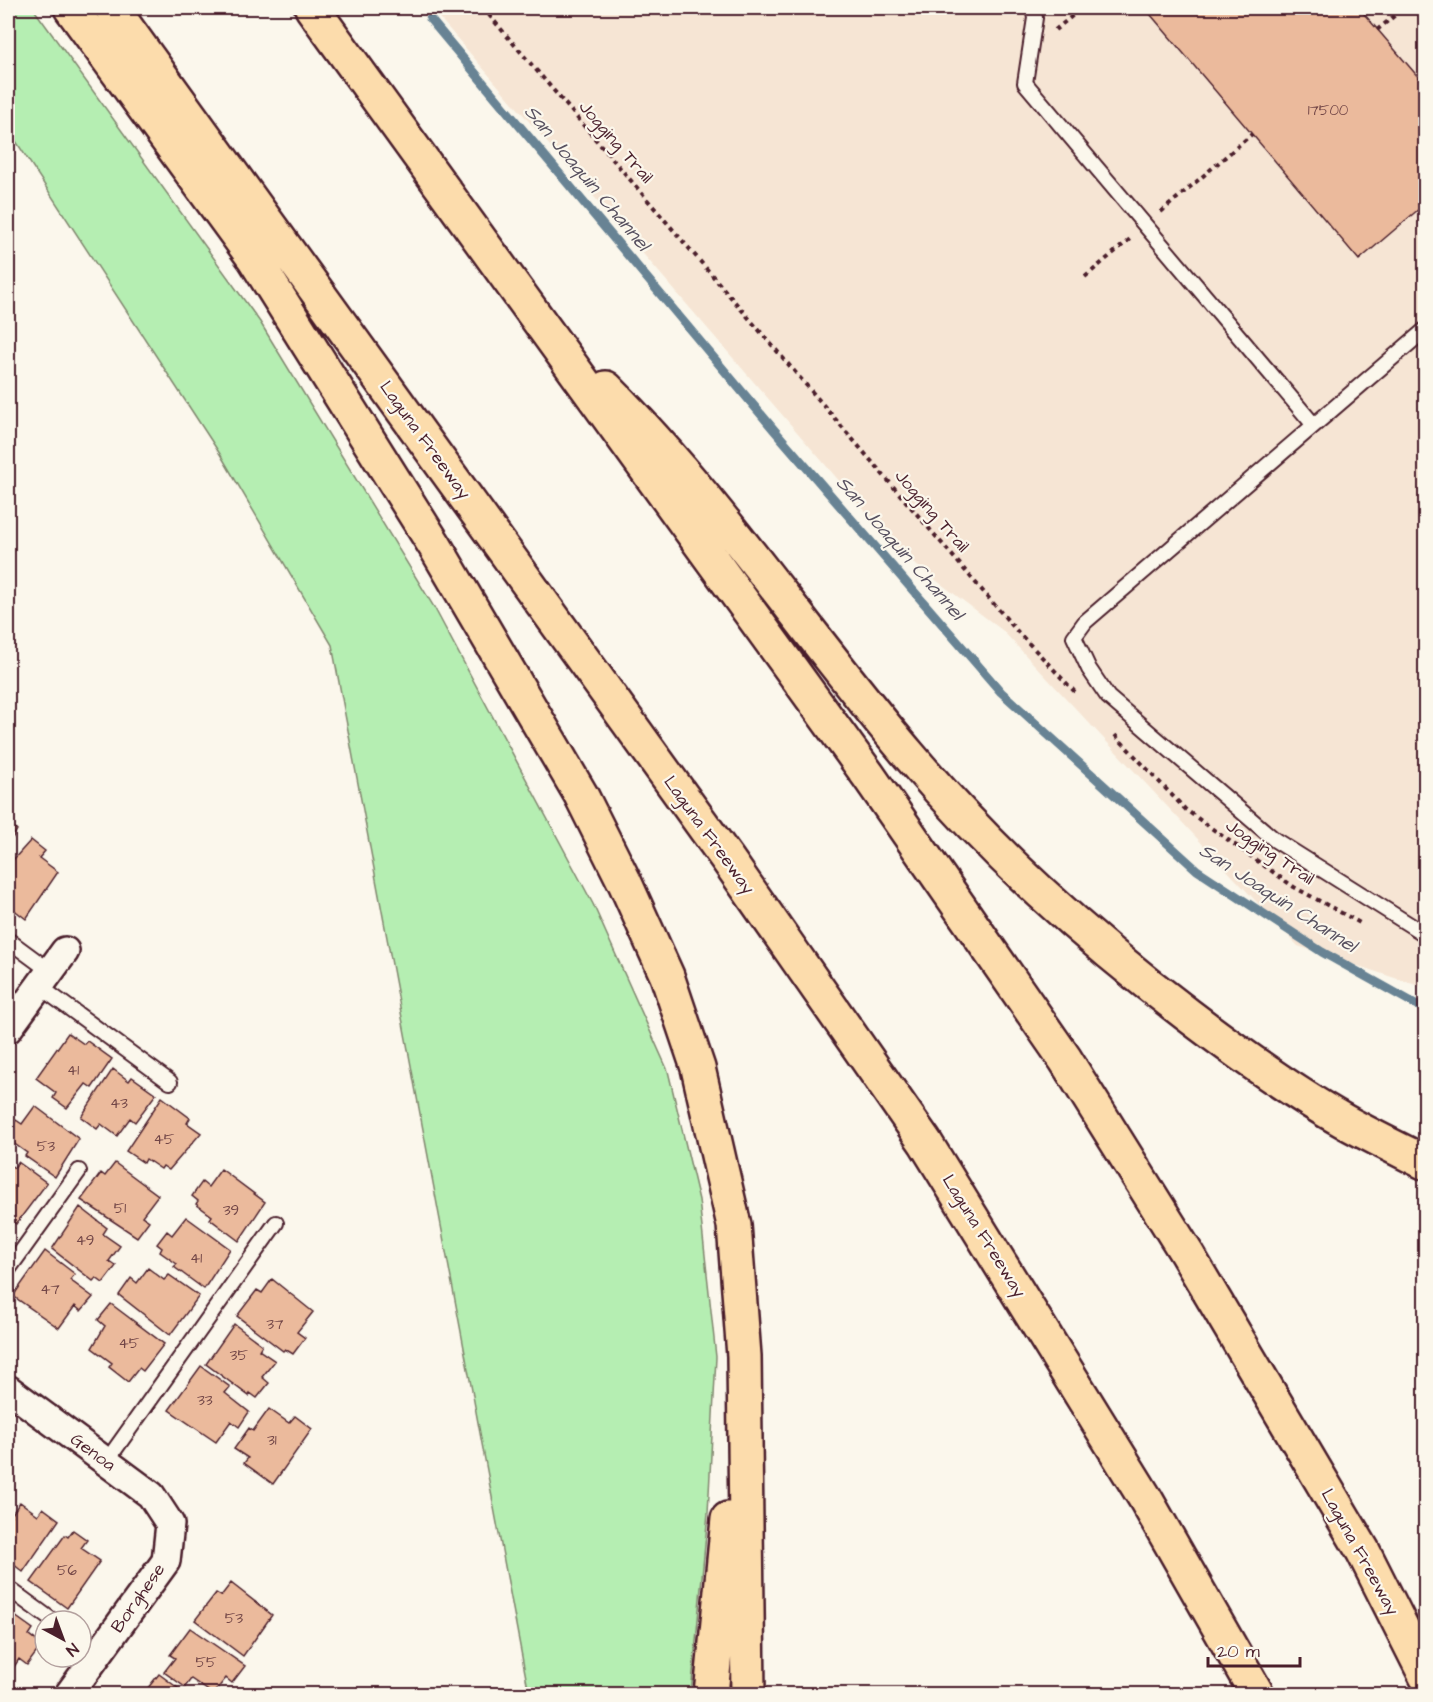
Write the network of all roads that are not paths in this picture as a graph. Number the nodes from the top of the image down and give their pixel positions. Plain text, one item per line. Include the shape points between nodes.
1 (71, 8) edge
2 (112, 8) edge
3 (312, 8) edge
4 (1032, 8) edge
5 (533, 314) junction
6 (1425, 328) edge
7 (1313, 424) junction
8 (1425, 935) edge
9 (8, 940) edge
10 (52, 969) junction
11 (8, 1029) edge
12 (170, 1082) dead end
13 (1425, 1163) edge
14 (78, 1172) dead end
15 (276, 1223) dead end
16 (8, 1270) edge
17 (744, 1356) junction
18 (8, 1389) edge
19 (106, 1462) junction
20 (170, 1524) joint
21 (8, 1588) edge
22 (37, 1609) edge
23 (93, 1645) edge
24 (81, 1669) edge
25 (1425, 1676) edge
26 (69, 1695) edge
27 (711, 1695) edge
28 (748, 1695) edge
29 (1257, 1695) edge

1 - 17 highway via 254,258 527,700 625,883 668,976 718,1145 734,1225
2 - 29 highway, Laguna Freeway via 728,860 925,1142 1145,1498
3 - 5 highway, Laguna Freeway
4 - 7 lane via 1035,18 1025,83
5 - 13 highway via 657,439 955,808 1067,919 1138,978 1270,1075 1342,1120
5 - 25 highway, Laguna Freeway via 868,775 1065,1059 1187,1254 1363,1551
6 - 7 lane
7 - 8 lane via 1085,622 1074,637 1108,697 1275,840
9 - 10 lane
10 - 11 street
10 - 12 lane
14 - 16 lane
15 - 19 lane
17 - 27 highway
17 - 28 highway
18 - 19 street, Genoa
19 - 20 street, Genoa via 151,1495
20 - 23 street, Borghese via 166,1561
21 - 22 lane
24 - 26 street, Borghese

